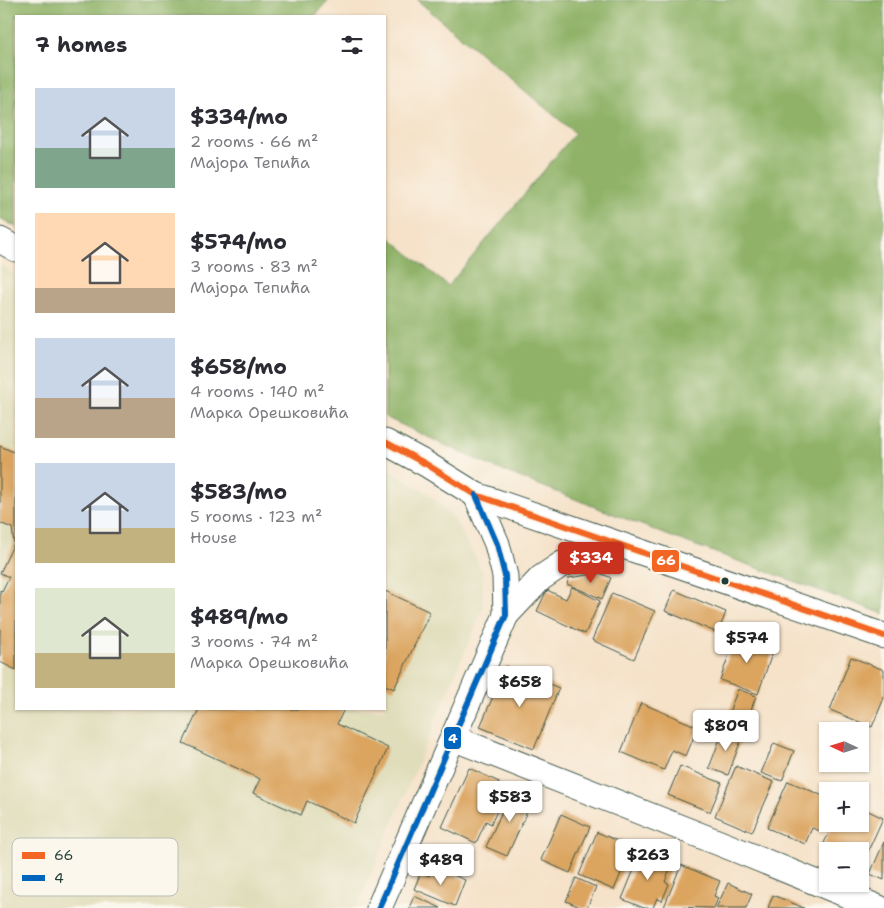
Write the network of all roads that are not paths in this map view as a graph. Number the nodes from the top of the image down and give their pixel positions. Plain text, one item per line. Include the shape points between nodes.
1 (0, 240) edge
2 (15, 248) edge
3 (386, 443) edge
4 (476, 495) junction
5 (620, 546) junction
6 (506, 615) junction
7 (884, 636) edge
8 (453, 738) junction
9 (379, 908) edge
10 (879, 908) edge

1 - 2 street
3 - 4 street
4 - 5 street
4 - 6 street via 497,544 505,576
5 - 6 street via 562,564 541,578
5 - 7 street
6 - 8 street
8 - 9 street
8 - 10 street

